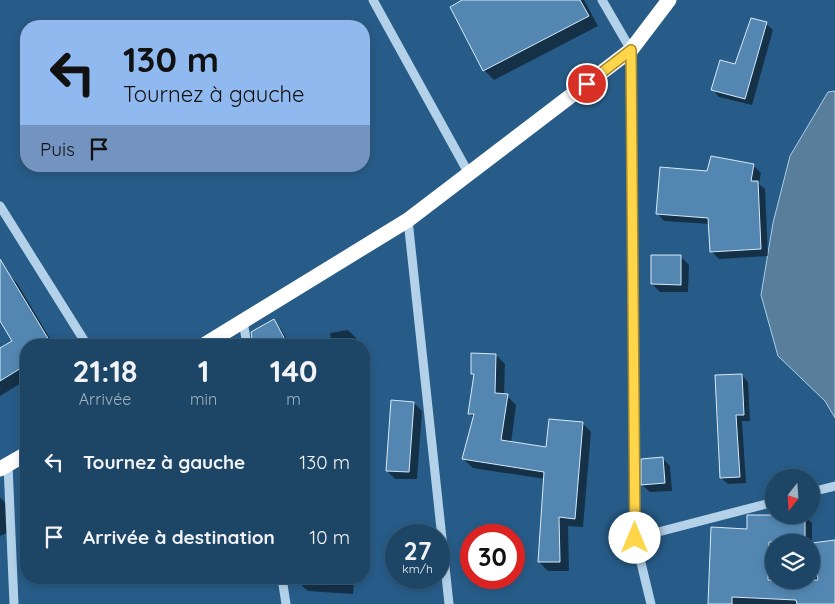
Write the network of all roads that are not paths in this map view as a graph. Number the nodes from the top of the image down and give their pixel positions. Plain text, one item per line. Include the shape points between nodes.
1 (373, 0) edge
2 (602, 0) edge
3 (669, 0) edge
4 (631, 50) junction
5 (469, 174) junction
6 (0, 206) edge
7 (408, 220) junction
8 (243, 321) junction
9 (83, 339) edge
10 (214, 339) edge
11 (246, 339) edge
12 (20, 458) edge
13 (4, 467) edge
14 (835, 486) edge
15 (820, 490) edge
16 (765, 504) edge
17 (635, 538) junction
18 (283, 584) edge
19 (14, 604) edge
20 (286, 604) edge
21 (449, 604) edge
22 (651, 604) edge

1 - 5 street
2 - 4 street
3 - 4 highway
4 - 5 highway
4 - 17 street
5 - 7 highway
6 - 9 street
7 - 8 highway
7 - 21 street
8 - 10 highway
8 - 11 street
12 - 13 highway
13 - 19 street
14 - 15 street
16 - 17 street
17 - 22 street
18 - 20 street

